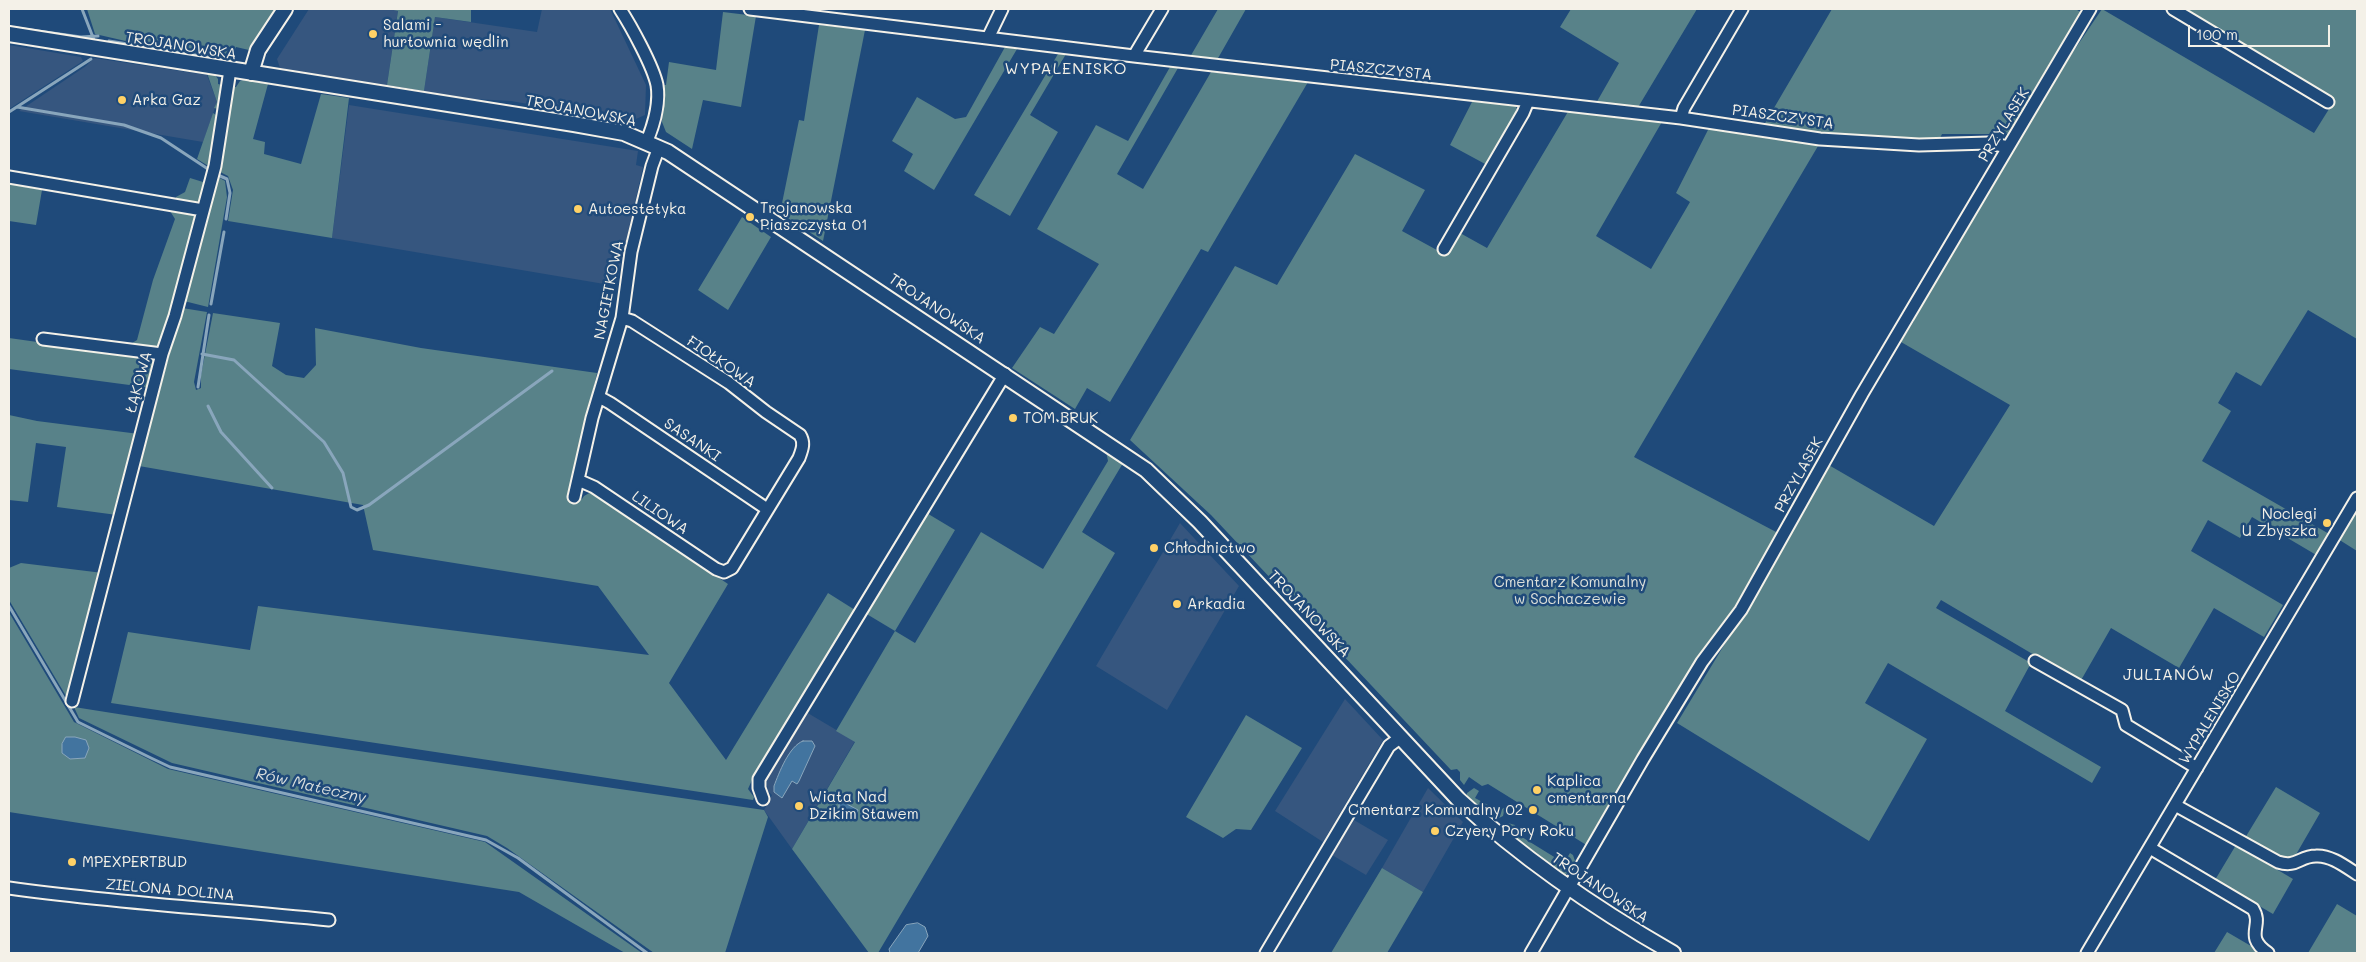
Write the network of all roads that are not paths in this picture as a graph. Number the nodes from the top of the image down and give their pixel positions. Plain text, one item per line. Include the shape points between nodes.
1 (285, 9) edge
2 (750, 9) edge
3 (1002, 9) edge
4 (1162, 9) edge
5 (1742, 9) edge
6 (2090, 9) edge
7 (2173, 9) edge
8 (622, 10) edge
9 (798, 12) edge
10 (9, 34) edge
11 (988, 38) junction
12 (1134, 56) junction
13 (230, 70) junction
14 (251, 73) junction
15 (1528, 102) junction
16 (2328, 102) dead end
17 (1680, 118) junction
18 (653, 144) junction
19 (2008, 147) junction
20 (9, 177) edge
21 (203, 210) junction
22 (1444, 248) dead end
23 (622, 318) junction
24 (43, 339) dead end
25 (162, 354) junction
26 (1004, 374) junction
27 (599, 398) junction
28 (578, 480) junction
29 (574, 497) dead end
30 (2357, 498) edge
31 (768, 509) junction
32 (2035, 661) dead end
33 (72, 701) dead end
34 (1401, 737) junction
35 (2197, 768) junction
36 (763, 799) dead end
37 (2175, 805) junction
38 (2150, 848) junction
39 (2357, 874) edge
40 (9, 888) edge
41 (1569, 888) junction
42 (329, 920) dead end
43 (1266, 953) edge
44 (1532, 953) edge
45 (1673, 953) edge
46 (2087, 953) edge
47 (2268, 953) edge

1 - 14 street via 258,50
2 - 9 street, PIASZCZYSTA
3 - 11 street
4 - 12 street
5 - 17 street
6 - 19 street, PRZYLASEK
7 - 16 street
8 - 18 street via 657,86
9 - 11 street, PIASZCZYSTA
10 - 13 street, TROJANOWSKA
11 - 12 street, PIASZCZYSTA
12 - 15 street, PIASZCZYSTA
13 - 14 street, TROJANOWSKA
13 - 21 street, ŁĄKOWA via 215,166
14 - 18 street, TROJANOWSKA via 574,124 624,134
15 - 17 street, PIASZCZYSTA
15 - 22 street
17 - 19 street, PIASZCZYSTA via 1820,138 1919,145 1989,143
18 - 23 street, NAGIETKOWA via 652,166 631,252
18 - 26 street, TROJANOWSKA
19 - 41 street, PRZYLASEK via 1862,394 1741,610 1702,662 1642,759
20 - 21 street
21 - 25 street, ŁĄKOWA
23 - 27 street, NAGIETKOWA
23 - 31 street, FIOŁKOWA via 729,383 800,435 803,440 799,458
24 - 25 street
25 - 33 street, ŁĄKOWA
26 - 34 street, TROJANOWSKA via 1120,451 1174,495
26 - 36 street via 759,779
27 - 28 street, NAGIETKOWA
27 - 31 street, SASANKI
28 - 29 street, NAGIETKOWA
28 - 31 street, LILIOWA via 594,487 724,572 732,568
30 - 35 street, WYPALENISKO
32 - 35 street via 2122,710 2126,725
34 - 41 street, TROJANOWSKA via 1458,799 1496,834
34 - 43 street via 1389,746
35 - 37 street, WYPALENISKO
37 - 38 street, WYPALENISKO
37 - 39 street via 2278,862 2295,864 2317,855 2334,860
38 - 46 street, WYPALENISKO
38 - 47 street via 2253,909 2256,914 2256,940
40 - 42 street, ZIELONA DOLINA
41 - 44 street, PRZYLASEK
41 - 45 street, TROJANOWSKA

